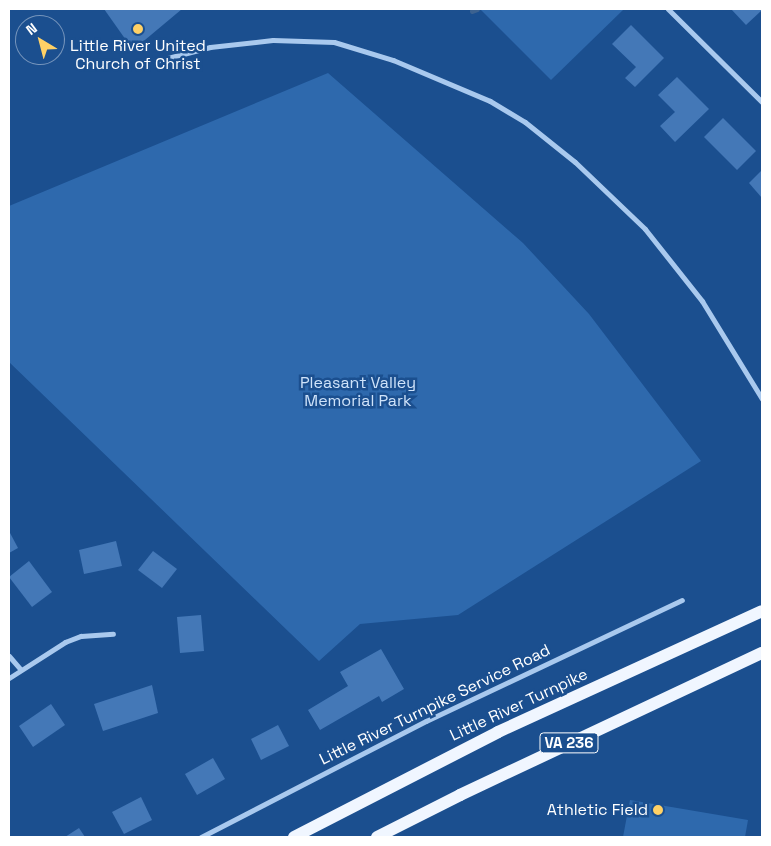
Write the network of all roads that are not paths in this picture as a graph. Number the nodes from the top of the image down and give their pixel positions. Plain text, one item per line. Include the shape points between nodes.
1 (668, 9) edge
2 (156, 61) dead end
3 (762, 102) edge
4 (762, 398) edge
5 (682, 600) dead end
6 (762, 611) edge
7 (113, 634) dead end
8 (762, 653) edge
9 (9, 656) edge
10 (21, 670) junction
11 (9, 678) edge
12 (201, 837) edge
13 (294, 837) edge
14 (377, 837) edge

1 - 3 street
2 - 4 street via 210,47 272,40 334,42 393,60 490,101 526,122 575,162 645,229 702,301
5 - 12 street, Little River Turnpike Service Road via 444,712
6 - 13 main road, Little River Turnpike / VA 236 via 498,732
7 - 10 street via 81,636 65,642
8 - 14 main road, VA 236
9 - 10 street
10 - 11 street

